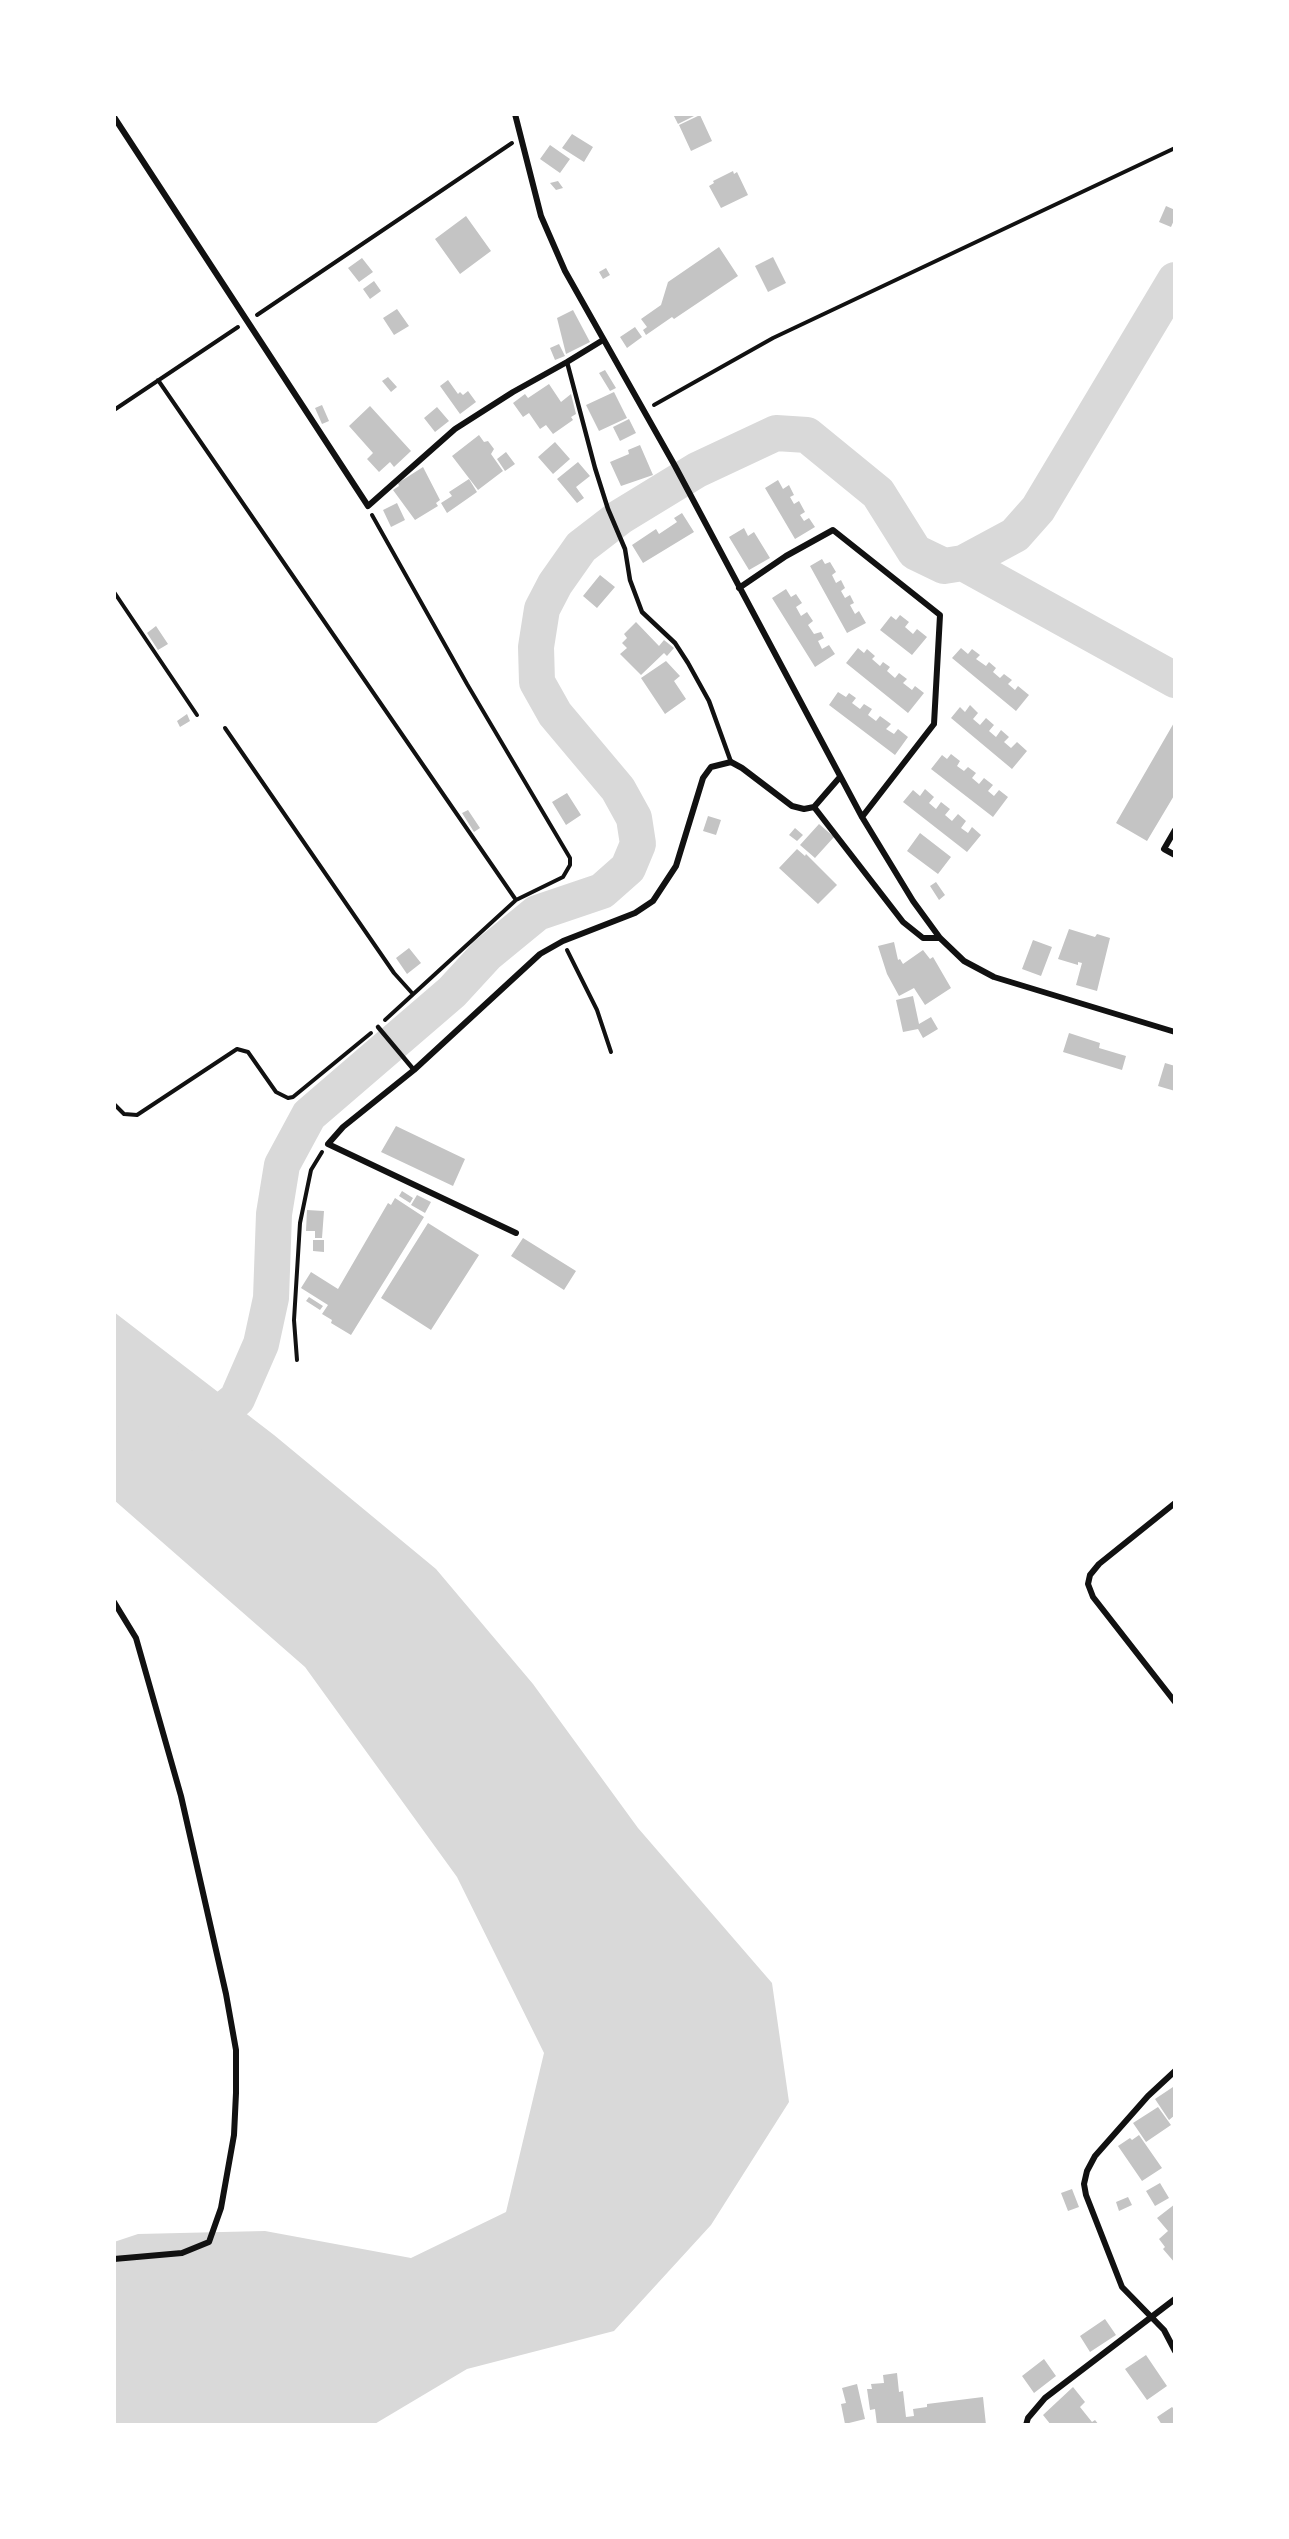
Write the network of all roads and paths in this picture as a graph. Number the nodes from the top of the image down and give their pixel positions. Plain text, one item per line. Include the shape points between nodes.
1 (515, 114) edge
2 (114, 117) edge
3 (521, 137) junction
4 (1175, 148) edge
5 (246, 322) junction
6 (603, 340) junction
7 (567, 362) junction
8 (158, 380) junction
9 (114, 411) edge
10 (644, 411) junction
11 (368, 507) junction
12 (739, 588) junction
13 (114, 592) edge
14 (197, 715) dead end
15 (225, 728) dead end
16 (731, 762) junction
17 (840, 777) junction
18 (814, 807) junction
19 (862, 817) junction
20 (1175, 830) edge
21 (1175, 855) edge
22 (516, 900) junction
23 (939, 938) junction
24 (563, 941) junction
25 (412, 993) junction
26 (378, 1027) junction
27 (1174, 1030) edge
28 (611, 1052) dead end
29 (414, 1070) junction
30 (114, 1104) edge
31 (328, 1144) junction
32 (516, 1233) dead end
33 (297, 1360) dead end
34 (1175, 1503) edge
35 (114, 1602) edge
36 (1175, 1702) edge
37 (1175, 2071) edge
38 (114, 2259) edge
39 (1175, 2299) edge
40 (1152, 2318) junction
41 (1175, 2351) edge
42 (1026, 2425) edge

1 - 3 street
2 - 5 street
3 - 5 path
3 - 6 street via 541,216 565,271
4 - 10 path via 773,338
5 - 8 path
5 - 11 street
6 - 7 street
6 - 10 street
7 - 11 street via 455,429
7 - 16 lane via 642,612 675,643 688,663 709,701
8 - 9 path
8 - 22 path
10 - 12 street
11 - 22 path via 570,858 563,877
12 - 17 street
12 - 19 street via 833,530 940,615 934,724
13 - 14 path
15 - 25 path via 394,973
16 - 18 street via 792,806
16 - 24 street via 711,767 703,778 676,866 653,901 635,913
17 - 18 street
17 - 19 street
18 - 23 street via 903,922 923,938
19 - 23 street
20 - 21 street via 1164,849
22 - 25 path
23 - 27 street via 964,961 994,978
24 - 28 path via 597,1010
24 - 29 street via 540,954
25 - 26 path
26 - 29 lane
26 - 30 path via 293,1097 276,1092 248,1052 237,1049 142,1113 129,1116
29 - 31 street via 343,1127
31 - 32 street
31 - 33 path via 311,1170 300,1223 294,1320
34 - 36 street via 1099,1564 1088,1584 1093,1597
35 - 38 street via 136,1638 181,1796 228,2006 236,2050 236,2093 234,2135 222,2208 209,2242 182,2253
37 - 40 street via 1095,2157 1084,2184 1122,2287
39 - 40 street
40 - 41 street
40 - 42 street via 1045,2398

